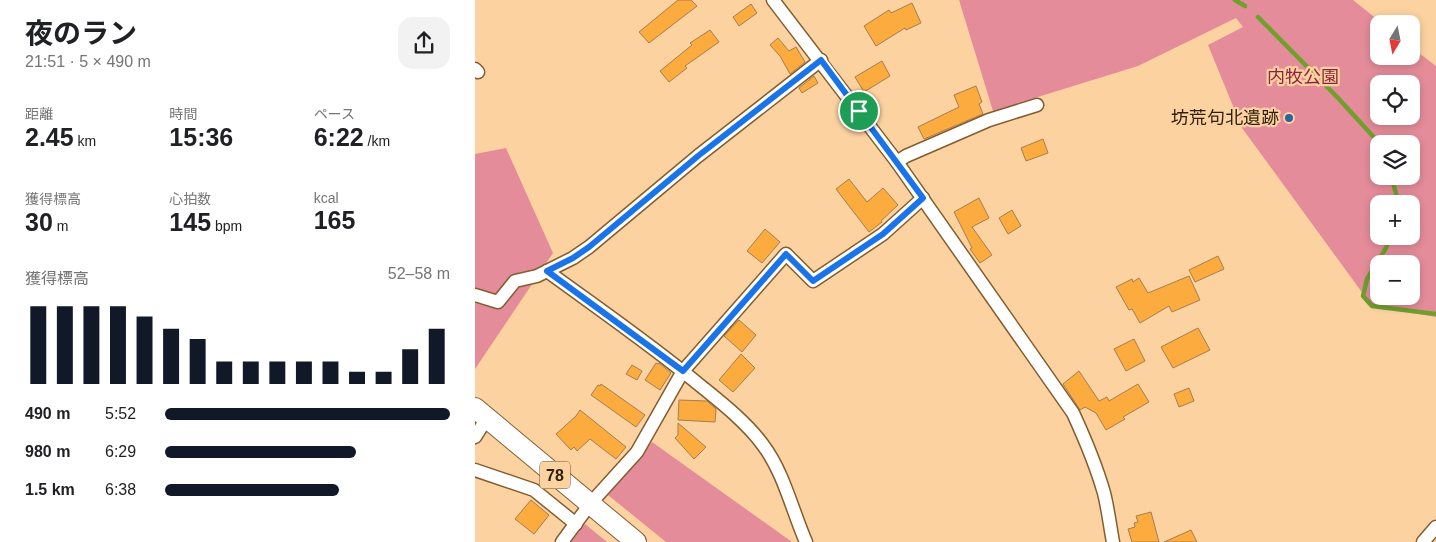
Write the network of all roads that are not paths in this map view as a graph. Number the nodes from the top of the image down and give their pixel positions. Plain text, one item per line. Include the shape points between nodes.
1 (773, 0) edge
2 (821, 60) junction
3 (1037, 105) dead end
4 (897, 162) junction
5 (923, 198) junction
6 (547, 271) junction
7 (475, 295) edge
8 (683, 371) junction
9 (481, 413) edge
10 (475, 436) edge
11 (475, 470) edge
12 (591, 504) junction
13 (576, 524) junction
14 (1436, 527) edge
15 (562, 542) edge
16 (636, 542) edge
17 (806, 542) edge
18 (1113, 542) edge
19 (1423, 542) edge

1 - 2 street
2 - 4 street
2 - 6 street via 589,247
3 - 4 street via 989,120
4 - 5 street
5 - 8 street via 883,234 813,281 786,254
5 - 18 street via 1073,414 1086,440 1104,494
6 - 7 street via 515,281 498,302
6 - 8 street
8 - 12 street via 637,452
8 - 17 street via 724,405 763,445 779,471
9 - 10 street
9 - 12 main road, 78
11 - 13 street via 534,490
12 - 13 street
12 - 16 main road, 78
13 - 15 street
14 - 19 street

